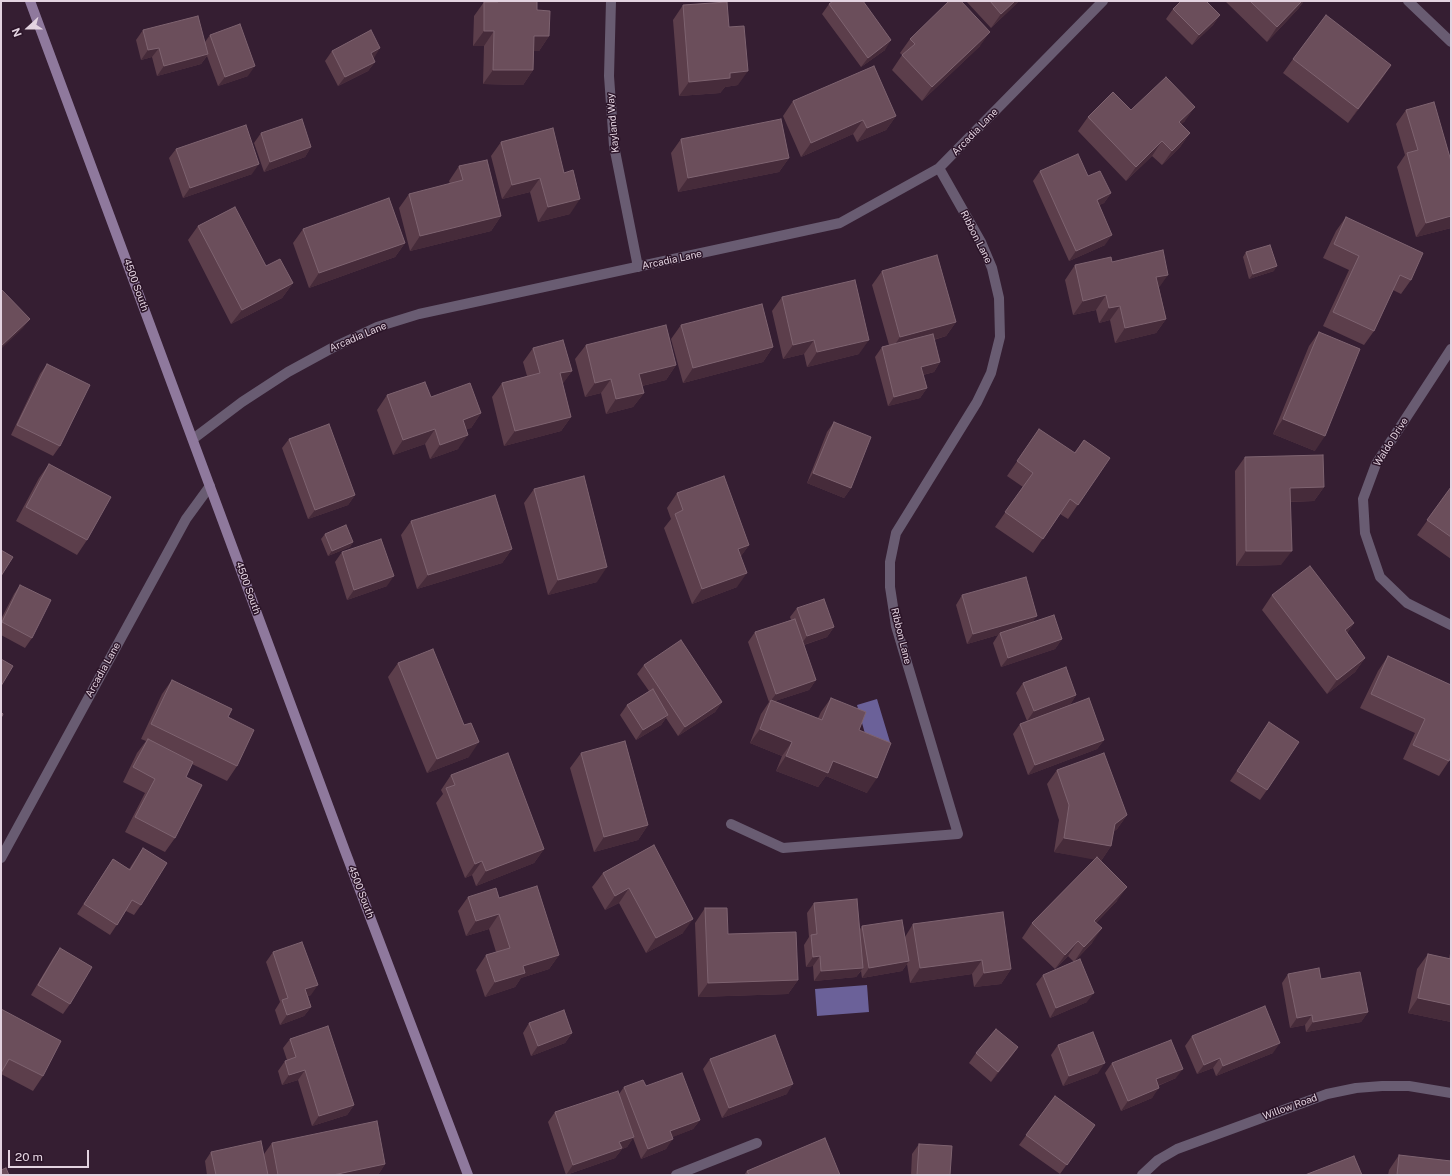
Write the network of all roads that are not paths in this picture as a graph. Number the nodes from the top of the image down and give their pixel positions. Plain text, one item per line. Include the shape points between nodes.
1 (30, 1) edge
2 (611, 1) edge
3 (1103, 1) edge
4 (1408, 1) edge
5 (1451, 42) edge
6 (939, 168) junction
7 (638, 267) junction
8 (1451, 349) edge
9 (193, 439) junction
10 (210, 486) junction
11 (1451, 625) edge
12 (731, 824) dead end
13 (1, 858) edge
14 (1451, 1093) edge
15 (757, 1143) dead end
16 (468, 1175) edge
17 (676, 1175) edge
18 (1142, 1175) edge

1 - 9 main road, 4500 South
2 - 7 street, Kayland Way via 609,76 614,146
3 - 6 street, Arcadia Lane
4 - 5 street
6 - 7 street, Arcadia Lane via 840,223
6 - 12 street, Ribbon Lane via 981,242 992,268 999,298 1000,337 991,373 976,402 896,533 890,562 890,587 896,626 958,834 783,848
7 - 9 street, Arcadia Lane via 419,314 377,327 342,342 288,372
8 - 11 street, Waldo Drive via 1376,464 1364,499 1365,533 1380,577 1407,603
9 - 10 main road, 4500 South
10 - 13 street, Arcadia Lane via 182,526
10 - 16 main road, 4500 South
14 - 18 street, Willow Road via 1409,1086 1382,1086 1327,1094 1177,1149 1158,1160
15 - 17 street

